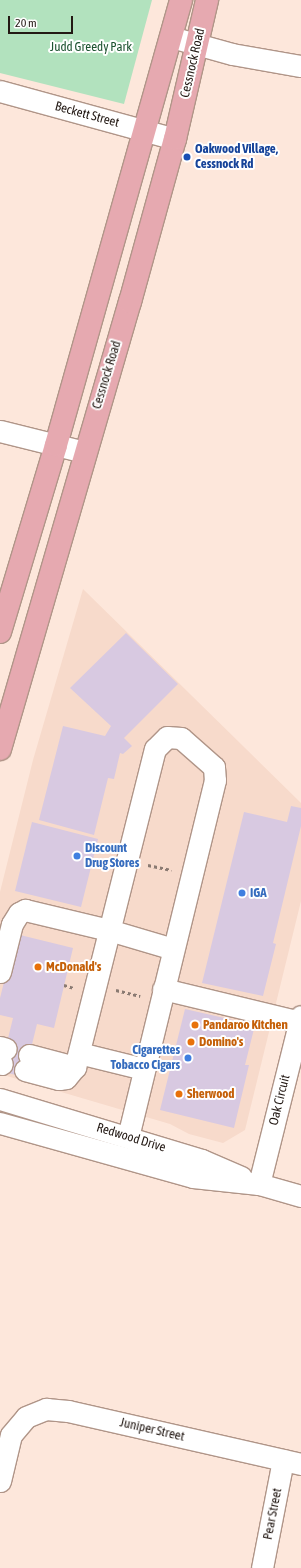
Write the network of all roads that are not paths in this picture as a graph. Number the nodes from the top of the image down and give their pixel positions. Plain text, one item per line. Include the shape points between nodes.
1 (181, 0) edge
2 (208, 0) edge
3 (171, 37) junction
4 (198, 44) junction
5 (301, 66) edge
6 (0, 91) edge
7 (145, 130) junction
8 (175, 139) junction
9 (0, 431) edge
10 (56, 446) junction
11 (84, 452) junction
12 (0, 632) edge
13 (0, 749) edge
14 (109, 930) junction
15 (173, 949) junction
16 (0, 972) edge
17 (163, 989) junction
18 (300, 1019) edge
19 (77, 1060) junction
20 (27, 1063) dead end
21 (144, 1069) junction
22 (0, 1099) edge
23 (0, 1122) edge
24 (128, 1137) junction
25 (259, 1184) junction
26 (301, 1196) edge
27 (292, 1462) edge
28 (0, 1481) edge
29 (262, 1568) edge

1 - 3 main road, Cessnock Road
2 - 4 main road, Cessnock Road
3 - 4 street
3 - 7 main road, Cessnock Road
4 - 5 street via 232,54
4 - 8 main road, Cessnock Road
6 - 7 street, Beckett Street
7 - 8 street, Beckett Street
7 - 10 main road, Cessnock Road
8 - 11 main road, Cessnock Road via 130,302
9 - 10 street
10 - 11 street
10 - 12 main road, Cessnock Road
11 - 13 main road, Cessnock Road
14 - 15 street
14 - 15 street via 155,749 166,737 181,738 214,767 215,780
14 - 16 street via 25,910 19,913 12,924
14 - 19 street
15 - 17 street
17 - 18 street
17 - 21 street
18 - 25 street, Oak Circuit
19 - 20 street
19 - 21 street
21 - 24 street
22 - 24 street, Redwood Drive
23 - 25 street, Redwood Drive via 193,1177
24 - 25 street, Redwood Drive via 202,1160
25 - 26 street, Redwood Drive
27 - 28 street, Juniper Street via 68,1411 46,1409 26,1417 11,1435
27 - 29 street, Pear Street

